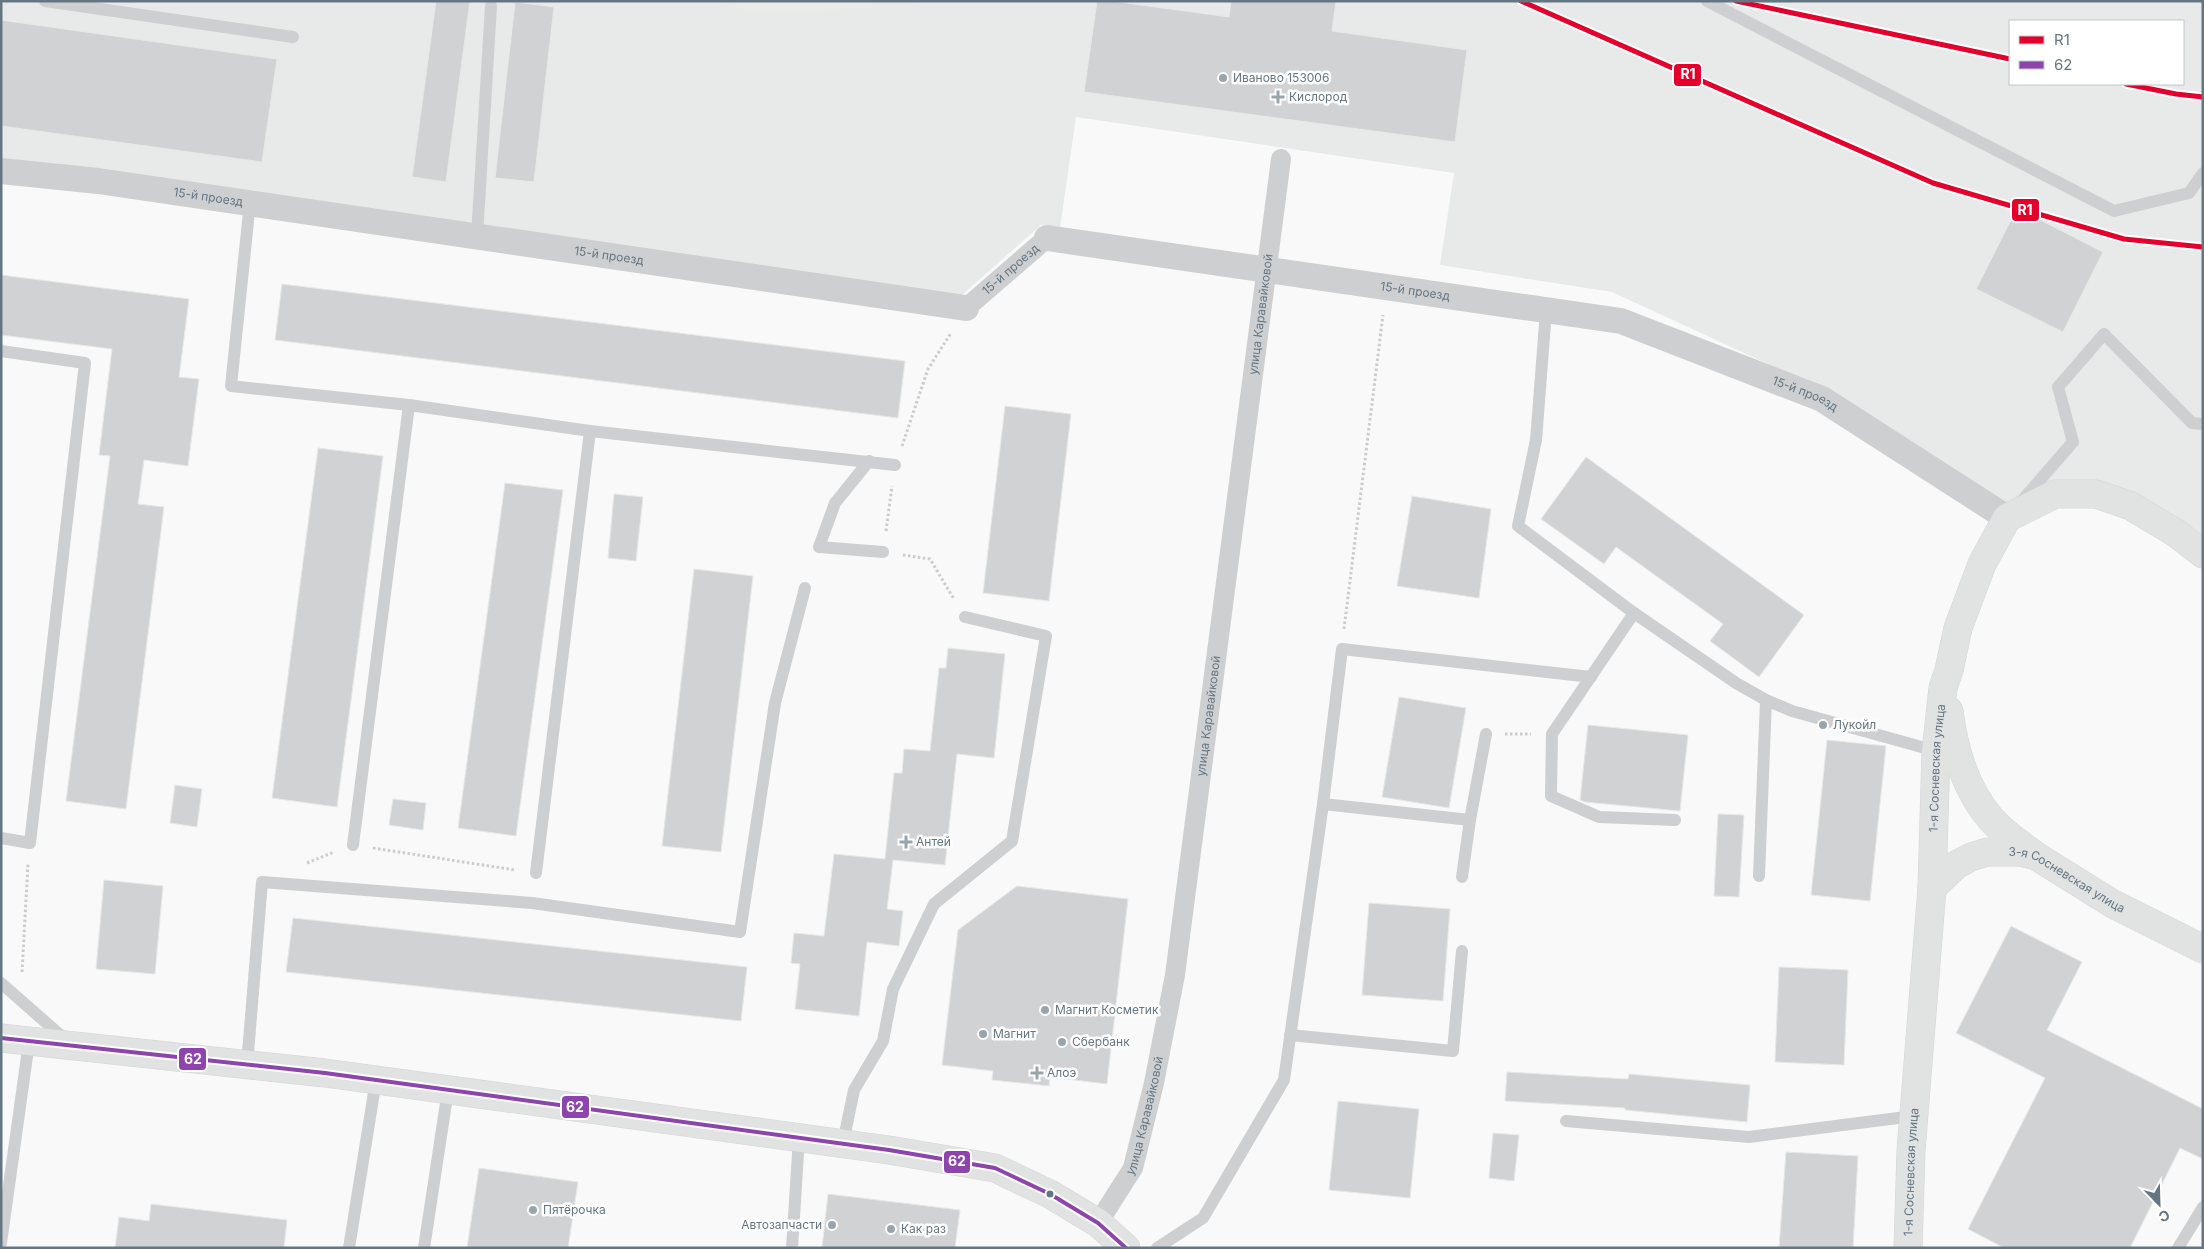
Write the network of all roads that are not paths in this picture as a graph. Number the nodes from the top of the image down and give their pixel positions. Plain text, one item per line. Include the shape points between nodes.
1 (44, 1) edge
2 (1706, 1) edge
3 (492, 6) dead end
4 (293, 37) dead end
5 (1281, 159) dead end
6 (1, 171) edge
7 (2203, 173) edge
8 (250, 202) junction
9 (477, 236) junction
10 (1047, 238) joint
11 (1267, 271) junction
12 (966, 308) joint
13 (1546, 311) junction
14 (1, 352) edge
15 (409, 405) junction
16 (2203, 424) edge
17 (590, 431) junction
18 (869, 461) junction
19 (895, 464) road end
20 (2007, 518) junction
21 (883, 552) road end
22 (2203, 554) edge
23 (805, 588) dead end
24 (1634, 613) junction
25 (965, 616) road end
26 (1950, 670) junction
27 (1591, 677) junction
28 (1766, 700) junction
29 (1486, 734) road end
30 (1936, 751) junction
31 (1323, 804) junction
32 (1470, 820) junction
33 (1676, 820) dead end
34 (1, 838) edge
35 (352, 845) road end
36 (2036, 856) junction
37 (536, 873) road end
38 (1759, 876) dead end
39 (1462, 877) dead end
40 (1932, 888) junction
41 (2203, 948) edge
42 (1462, 951) dead end
43 (1, 983) edge
44 (1290, 1035) junction
45 (1, 1038) edge
46 (29, 1042) junction
47 (73, 1046) junction
48 (247, 1065) junction
49 (376, 1080) junction
50 (448, 1090) junction
51 (1914, 1116) junction
52 (1566, 1121) dead end
53 (799, 1138) junction
54 (843, 1143) junction
55 (2203, 1207) edge
56 (1098, 1223) junction
57 (1, 1243) edge
58 (349, 1248) edge
59 (424, 1248) edge
60 (792, 1248) edge
61 (1126, 1248) edge
62 (1157, 1248) edge
63 (1908, 1248) edge
64 (2178, 1248) edge

1 - 4 lane
2 - 7 lane via 2114,211 2189,194
3 - 9 lane
5 - 11 street, улица Каравайковой
6 - 8 street, 15-й проезд
8 - 9 street, 15-й проезд
8 - 15 lane via 231,386
9 - 12 street, 15-й проезд
10 - 11 street, 15-й проезд
10 - 12 street, 15-й проезд
11 - 13 street, 15-й проезд
11 - 56 street, улица Каравайковой via 1175,975 1133,1168
13 - 20 street, 15-й проезд via 1621,321 1822,399
13 - 24 lane via 1536,440 1518,526
14 - 34 lane via 85,363 30,843
15 - 17 lane
15 - 35 lane
16 - 20 lane via 2192,423 2104,334 2058,387 2073,442
17 - 18 lane
17 - 37 lane
18 - 19 lane
18 - 21 lane via 835,503 819,547
20 - 22 main road via 2055,494 2096,494 2131,506
20 - 26 main road, 1-я Сосневская улица via 1982,564 1958,628
23 - 48 lane via 774,703 740,932 532,903 262,882
24 - 27 lane
24 - 28 lane
25 - 54 lane via 1046,636 1012,841 934,904 893,989 883,1041 854,1090
26 - 30 main road, 1-я Сосневская улица via 1943,688
26 - 36 main road via 1952,735 1962,772 1991,819
27 - 31 lane via 1342,649
27 - 33 lane via 1552,734 1551,796 1599,817
28 - 30 lane via 1792,711
28 - 38 lane
29 - 32 lane
30 - 40 main road, 1-я Сосневская улица
31 - 32 lane
31 - 44 lane
32 - 39 lane
36 - 40 main road, 3-я Сосневская улица via 2020,852 1987,852 1956,865
36 - 41 main road, 3-я Сосневская улица via 2113,904
40 - 51 main road, 1-я Сосневская улица
42 - 44 lane via 1453,1051
43 - 47 lane
44 - 62 lane via 1284,1080 1203,1218
45 - 46 main road
46 - 47 main road
46 - 57 lane
47 - 48 main road
48 - 49 main road
49 - 50 main road
49 - 58 lane
50 - 53 main road
50 - 59 lane
51 - 52 lane via 1749,1137
51 - 63 main road, 1-я Сосневская улица
53 - 54 main road
53 - 60 lane
54 - 56 main road via 995,1168 1050,1194
55 - 64 lane
56 - 61 main road

